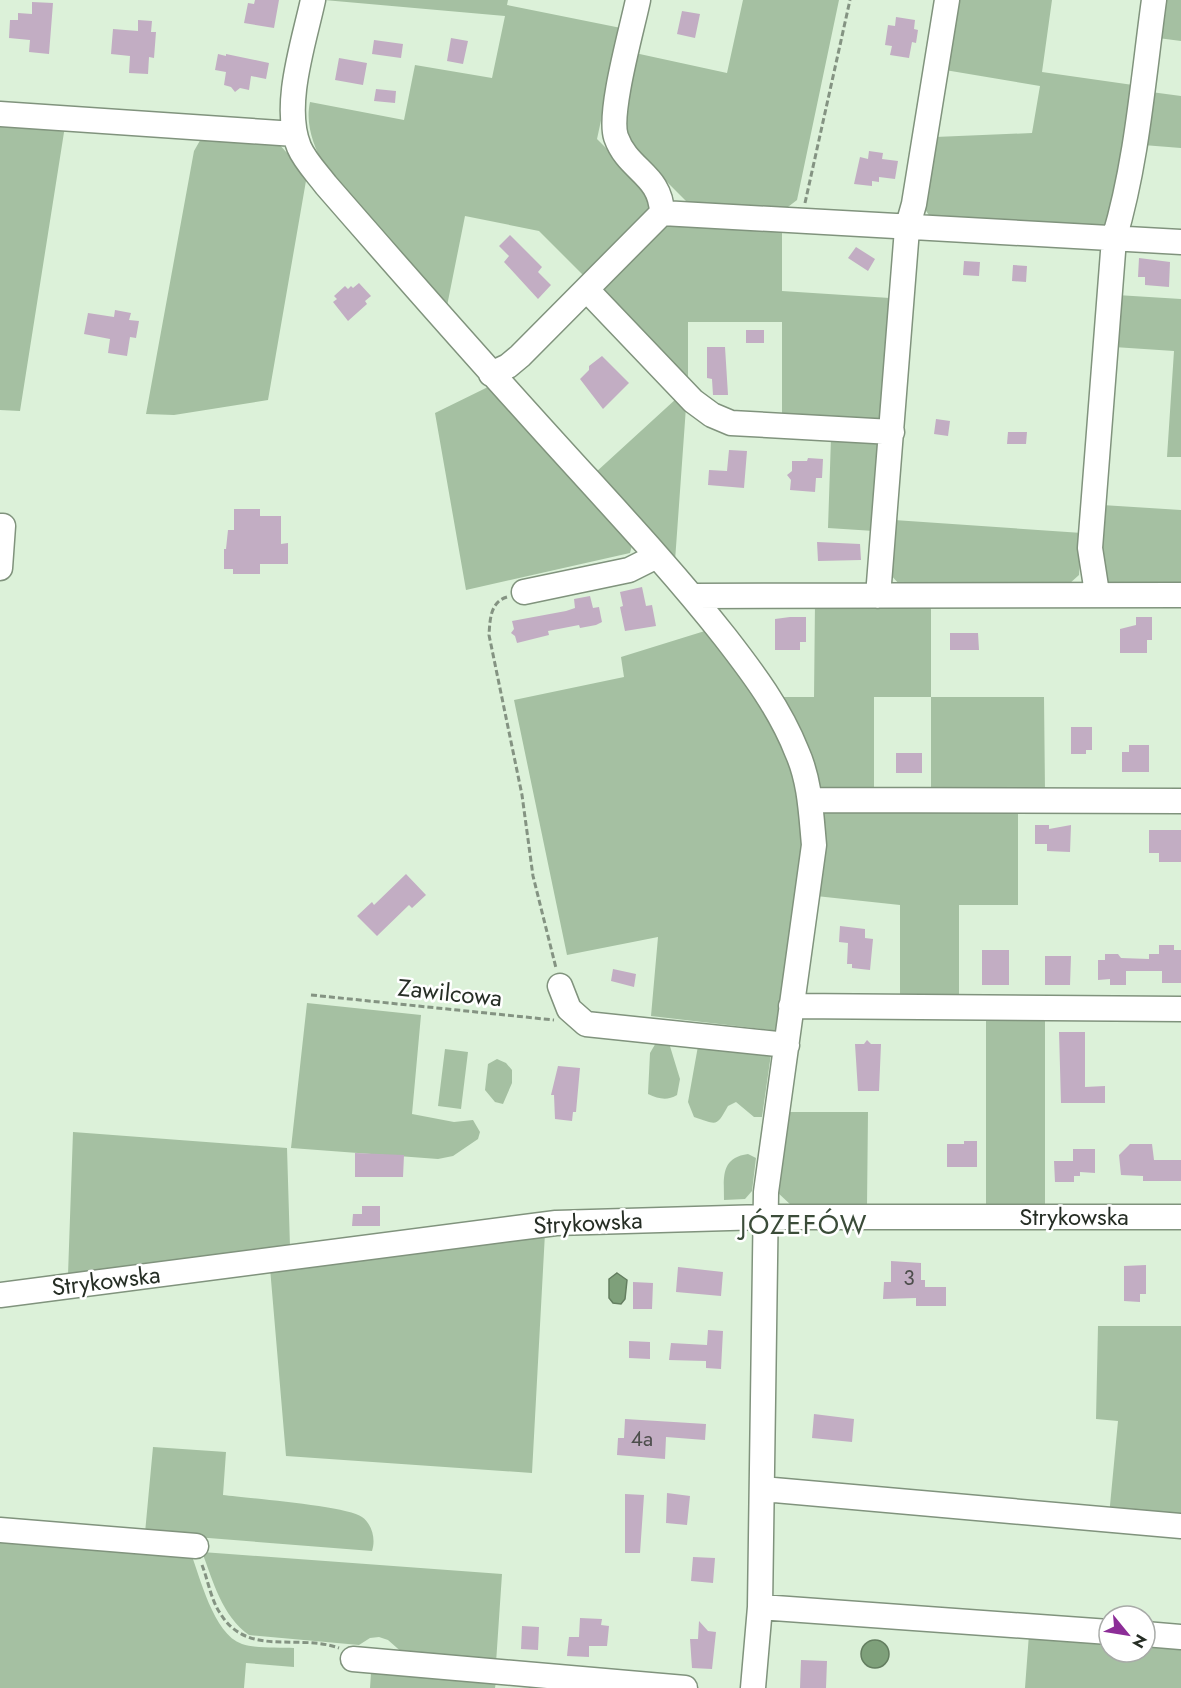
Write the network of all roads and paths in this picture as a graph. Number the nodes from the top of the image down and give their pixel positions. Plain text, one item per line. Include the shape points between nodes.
1 (313, 0) edge
2 (638, 0) edge
3 (850, 0) edge
4 (946, 0) edge
5 (1154, 0) edge
6 (0, 114) edge
7 (295, 134) junction
8 (662, 213) junction
9 (801, 220) junction
10 (907, 229) junction
11 (1114, 239) junction
12 (1181, 242) edge
13 (588, 291) junction
14 (491, 374) junction
15 (892, 432) junction
16 (0, 526) edge
17 (657, 556) junction
18 (0, 568) edge
19 (524, 592) joint
20 (1097, 593) junction
21 (1181, 595) edge
22 (693, 596) junction
23 (878, 596) junction
24 (810, 800) junction
25 (1181, 801) edge
26 (560, 986) joint
27 (311, 994) dead end
28 (791, 1006) junction
29 (1181, 1009) edge
30 (586, 1024) junction
31 (786, 1045) junction
32 (766, 1217) junction
33 (1181, 1217) edge
34 (0, 1295) edge
35 (762, 1489) junction
36 (1181, 1526) edge
37 (0, 1530) edge
38 (196, 1546) joint
39 (760, 1607) junction
40 (1097, 1631) edge
41 (1157, 1635) edge
42 (1181, 1637) edge
43 (353, 1659) joint
44 (685, 1688) edge
45 (753, 1688) edge

1 - 7 street via 299,66 293,113
2 - 8 street via 613,125 624,153 661,196
3 - 9 path
4 - 10 street
5 - 11 street via 1131,167
6 - 7 street
7 - 14 street via 300,149 326,185
8 - 9 street
8 - 13 street
9 - 10 street
10 - 11 street
10 - 15 street
11 - 12 street
11 - 20 street via 1090,548
13 - 14 street via 514,361
13 - 15 street via 712,416 731,423
14 - 17 street
15 - 23 street
16 - 18 street
17 - 19 street via 629,570
17 - 22 street
19 - 26 path via 495,604 489,635 522,795 533,876
20 - 21 street
20 - 23 street
22 - 23 street
22 - 24 street via 777,710 798,752
24 - 25 street
24 - 28 street via 814,845
26 - 30 street via 569,1009
27 - 30 path, Zawilcowa
28 - 29 street
28 - 31 street
30 - 31 street
31 - 32 street via 769,1162
32 - 33 street, Strykowska
32 - 34 street, Strykowska via 556,1223
32 - 35 street
35 - 36 street
35 - 39 street
37 - 38 street
38 - 43 path via 219,1612 235,1632 257,1641 331,1645
39 - 40 street
39 - 45 street
41 - 42 street
43 - 44 street

